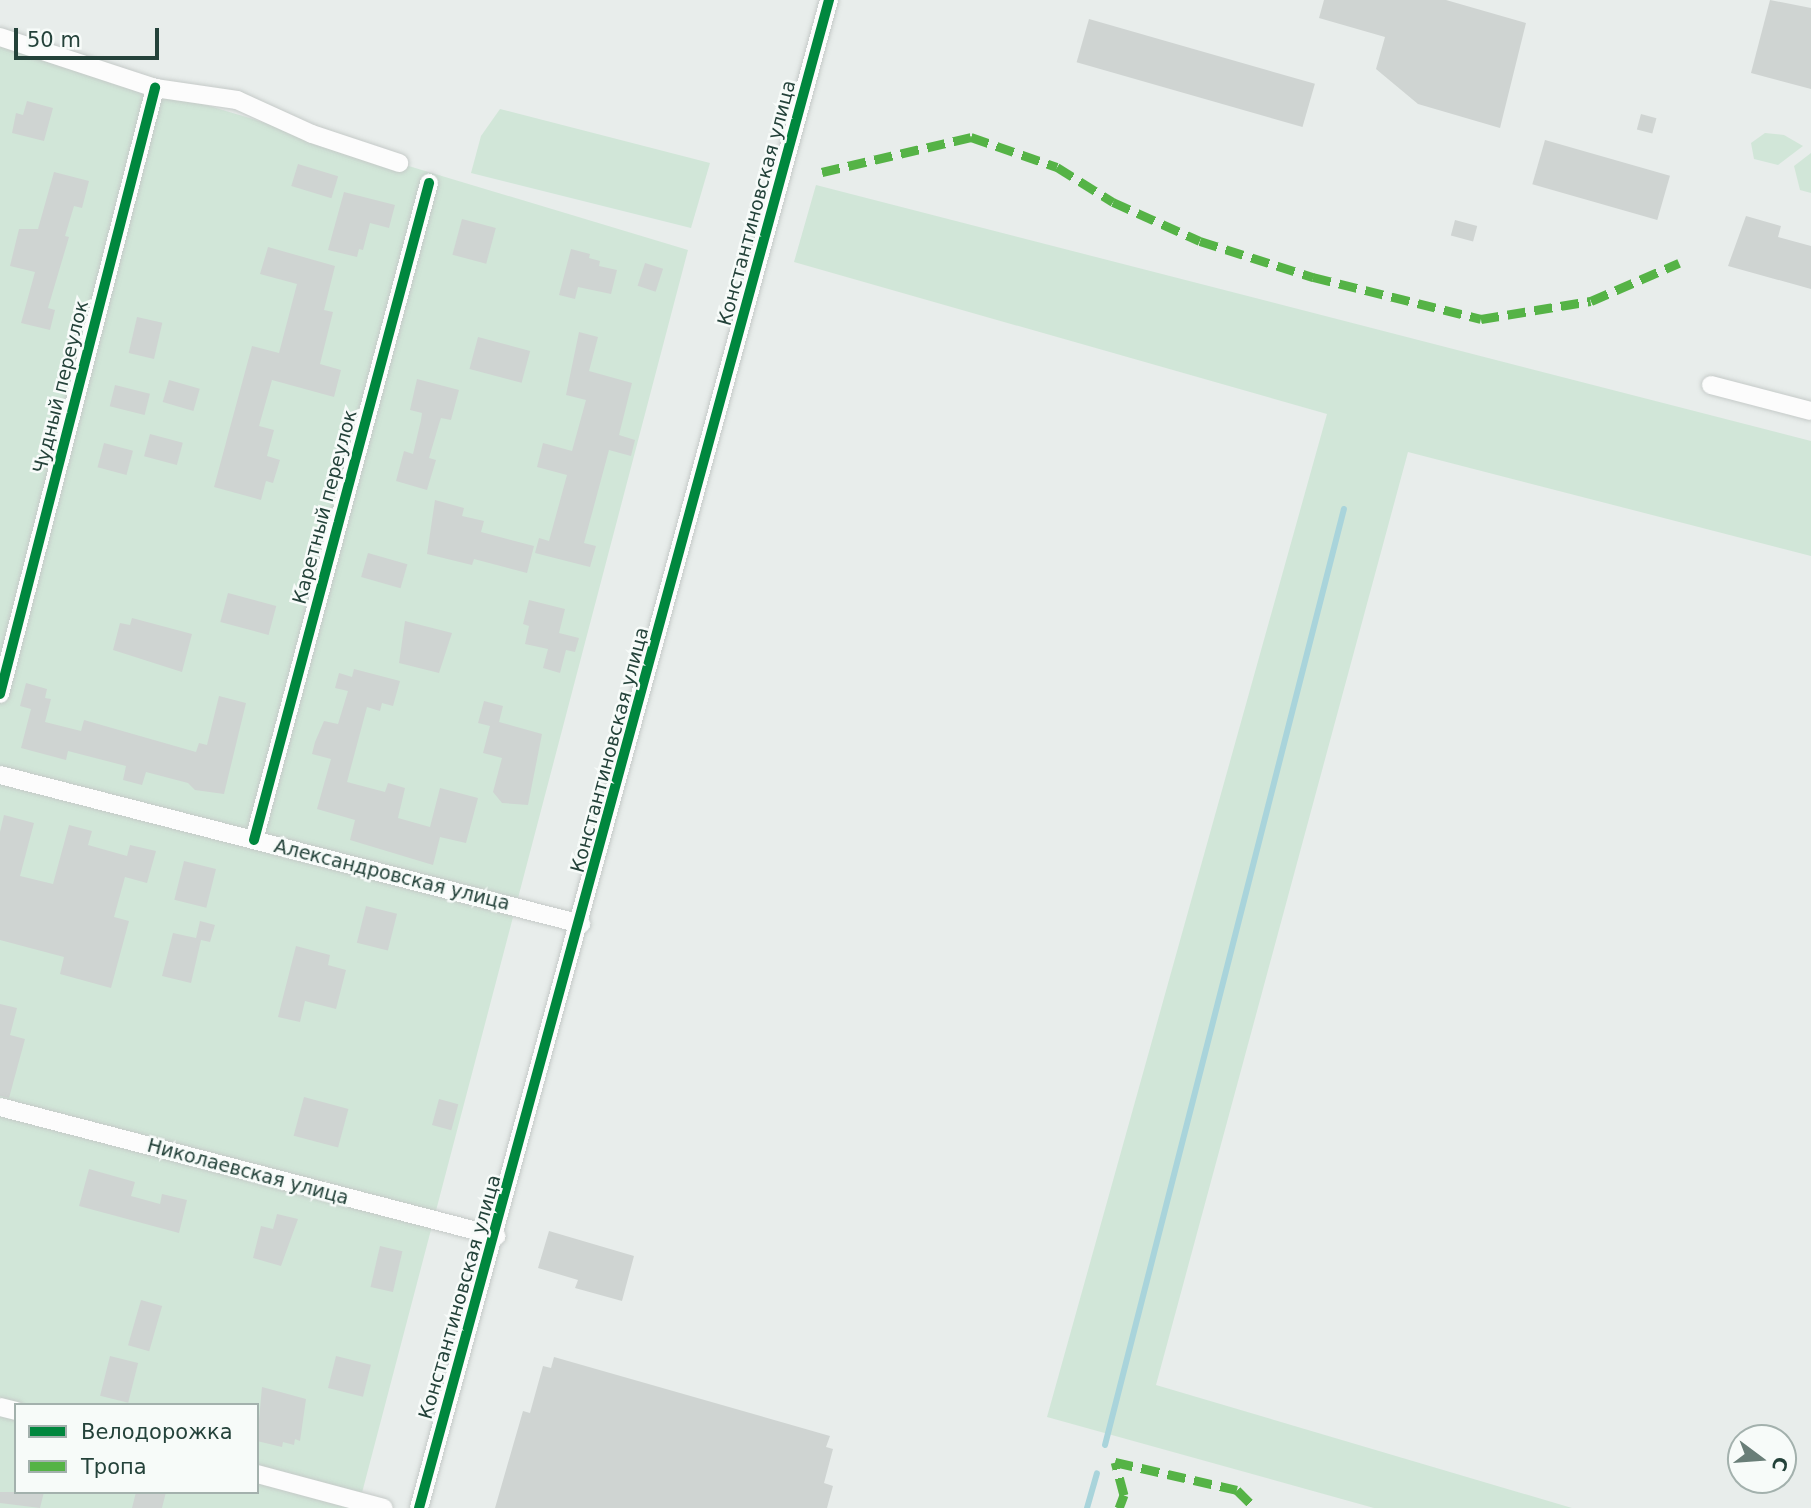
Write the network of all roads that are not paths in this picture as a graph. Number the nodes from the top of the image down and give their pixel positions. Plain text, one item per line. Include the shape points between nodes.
1 (829, 0) edge
2 (0, 37) edge
3 (155, 88) junction
4 (399, 163) dead end
5 (429, 183) dead end
6 (1711, 385) dead end
7 (1811, 411) edge
8 (0, 694) edge
9 (0, 775) edge
10 (254, 840) junction
11 (581, 923) junction
12 (0, 1107) edge
13 (496, 1236) junction
14 (259, 1475) edge
15 (384, 1508) edge
16 (419, 1508) edge

1 - 11 street, Константиновская улица
2 - 3 street
3 - 4 street via 237,100 312,134
3 - 8 street, Чудный переулок
5 - 10 street, Каретный переулок
6 - 7 street
9 - 10 street, Александровская улица
10 - 11 street, Александровская улица
11 - 13 street, Константиновская улица
12 - 13 street, Николаевская улица
13 - 16 street, Константиновская улица
14 - 15 street

